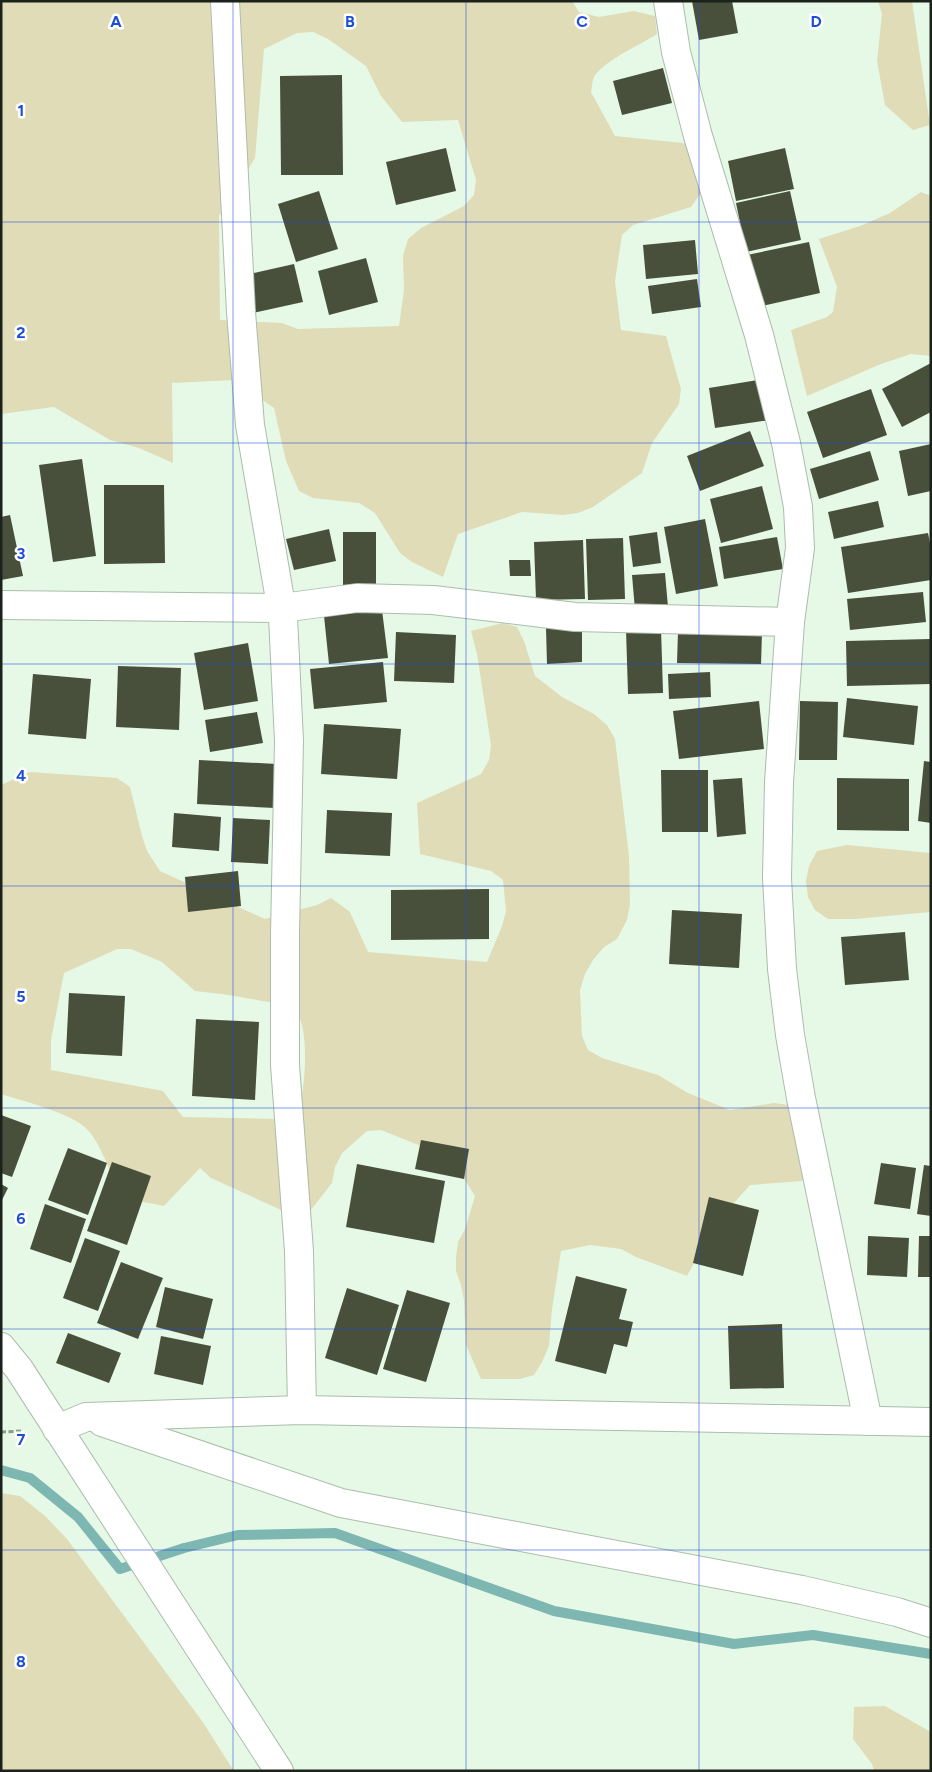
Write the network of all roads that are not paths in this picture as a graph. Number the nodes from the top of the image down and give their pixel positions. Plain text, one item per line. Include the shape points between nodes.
1 (225, 1) edge
2 (668, 1) edge
3 (1, 605) edge
4 (282, 608) junction
5 (790, 622) junction
6 (1, 1347) edge
7 (302, 1410) junction
8 (86, 1417) junction
9 (868, 1421) junction
10 (931, 1422) edge
11 (57, 1429) junction
12 (931, 1622) edge
13 (279, 1771) edge

1 - 4 street via 250,425
2 - 5 street via 676,52 698,136 759,335 786,443 798,507 800,548
3 - 4 street
4 - 5 street via 357,598 433,600 575,617
4 - 7 street via 289,741 285,1065 299,1251
5 - 9 street via 779,782 777,878 782,969 801,1098
6 - 11 street
7 - 8 street
7 - 9 street
8 - 11 street
8 - 12 street via 341,1503 802,1590
9 - 10 street
11 - 13 street

